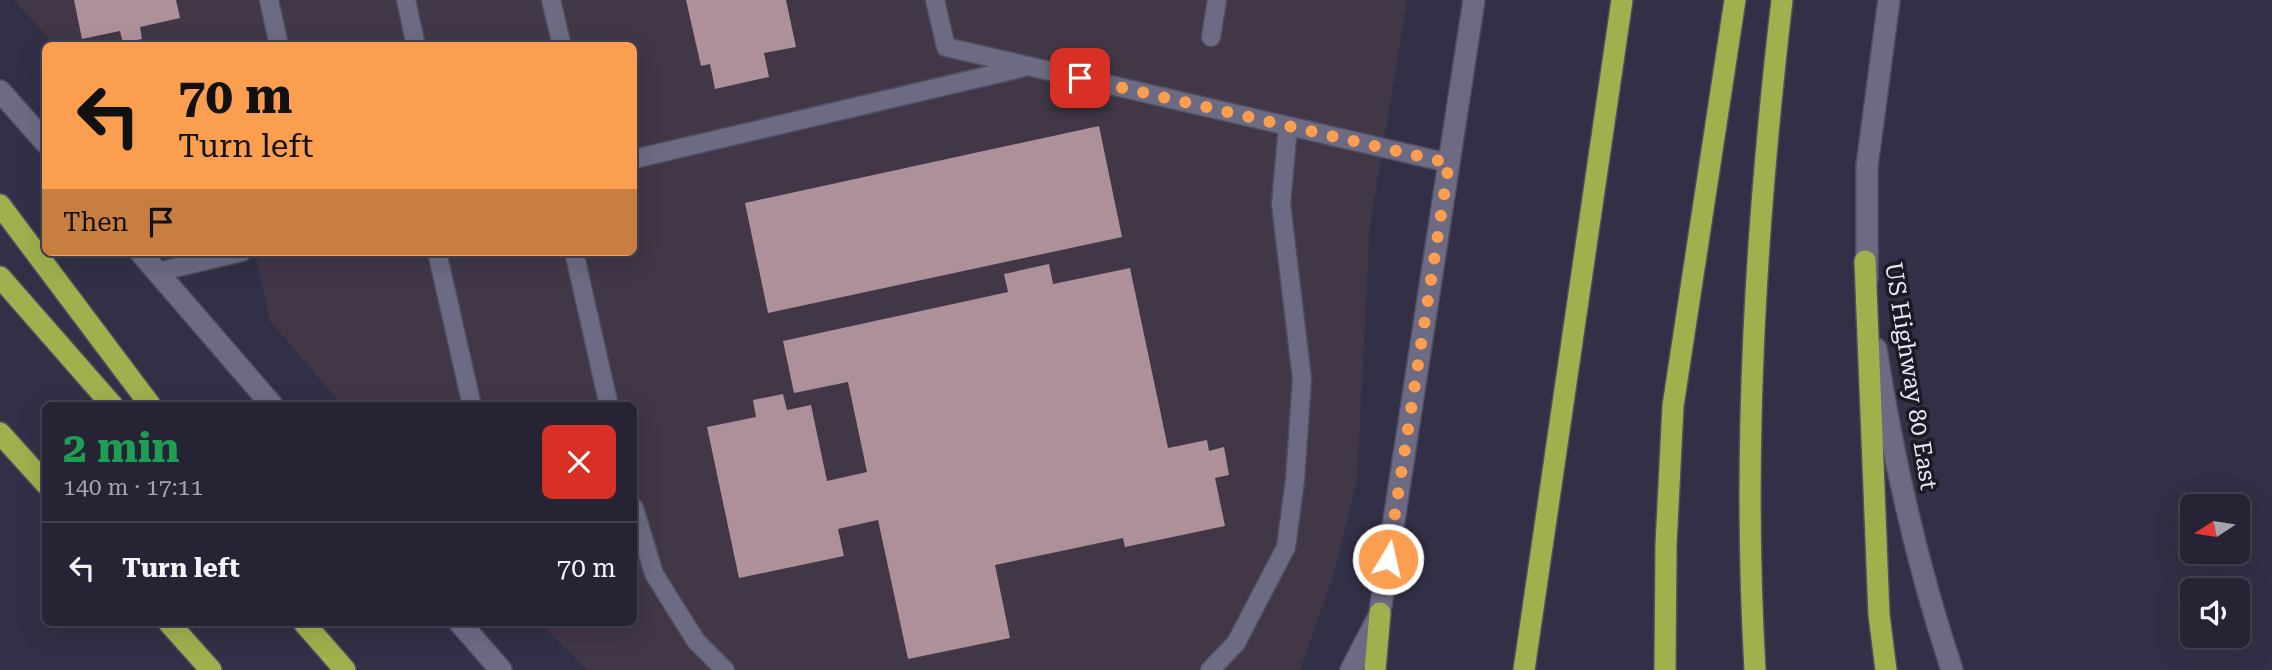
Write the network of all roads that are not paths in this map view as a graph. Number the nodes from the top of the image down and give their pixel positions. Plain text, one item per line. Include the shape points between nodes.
1 (269, 0) edge
2 (406, 0) edge
3 (551, 0) edge
4 (935, 0) edge
5 (1217, 0) edge
6 (1474, 0) edge
7 (1622, 0) edge
8 (1735, 0) edge
9 (1782, 0) edge
10 (1889, 0) edge
11 (1211, 37) dead end
12 (278, 42) edge
13 (415, 42) edge
14 (561, 42) edge
15 (1029, 66) junction
16 (0, 91) edge
17 (1288, 126) junction
18 (42, 138) edge
19 (637, 158) edge
20 (1449, 163) junction
21 (0, 205) edge
22 (143, 256) edge
23 (225, 256) edge
24 (438, 256) edge
25 (575, 256) edge
26 (1865, 261) junction
27 (157, 272) junction
28 (0, 277) edge
29 (109, 402) edge
30 (148, 402) edge
31 (270, 402) edge
32 (471, 402) edge
33 (608, 402) edge
34 (0, 433) edge
35 (42, 480) edge
36 (637, 518) edge
37 (1380, 613) junction
38 (172, 626) edge
39 (307, 626) edge
40 (316, 626) edge
41 (463, 626) edge
42 (211, 670) edge
43 (347, 670) edge
44 (501, 670) edge
45 (724, 670) edge
46 (1210, 670) edge
47 (1351, 670) edge
48 (1369, 670) edge
49 (1375, 670) edge
50 (1524, 670) edge
51 (1665, 670) edge
52 (1755, 670) edge
53 (1886, 670) edge
54 (1952, 670) edge

1 - 12 lane
2 - 13 lane
3 - 14 lane
4 - 15 lane via 946,47
5 - 11 lane
6 - 20 main road
7 - 50 highway
8 - 51 highway via 1673,406
9 - 52 highway via 1764,151 1751,359 1749,568
10 - 26 main road, US Highway 80 East via 1867,166
15 - 17 lane
15 - 19 lane
16 - 18 main road
17 - 20 lane
17 - 46 lane via 1281,204 1302,379 1290,520 1286,547 1236,643
20 - 37 main road
21 - 30 highway
22 - 27 main road
23 - 27 lane
24 - 32 lane
25 - 33 lane
26 - 53 highway via 1879,615
26 - 54 main road, US Highway 80 East via 1902,495
27 - 31 main road
28 - 29 highway
34 - 35 highway
36 - 45 lane via 654,574 696,641
37 - 47 main road
37 - 48 main road
37 - 49 highway
38 - 42 highway
39 - 43 highway
40 - 43 highway
41 - 44 main road

